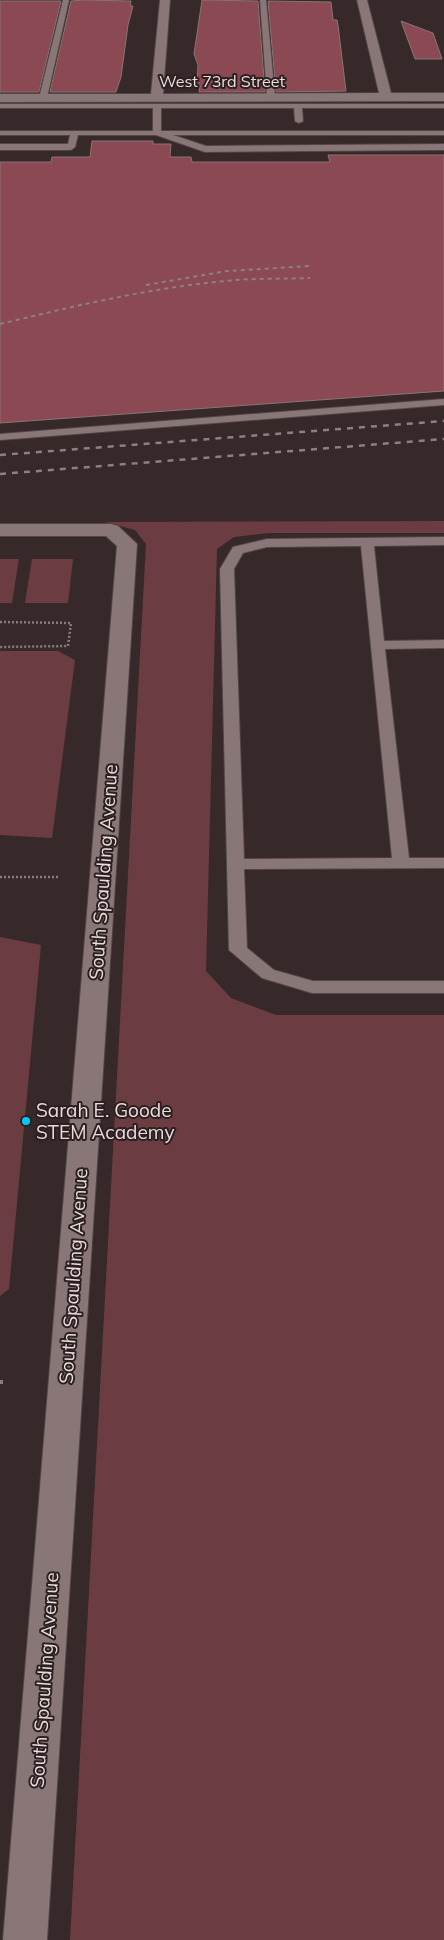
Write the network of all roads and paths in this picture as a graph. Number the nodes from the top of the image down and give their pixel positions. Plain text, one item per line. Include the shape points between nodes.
1 (66, 0) edge
2 (165, 0) edge
3 (263, 0) edge
4 (362, 0) edge
5 (270, 97) junction
6 (386, 97) junction
7 (444, 97) edge
8 (0, 98) edge
9 (43, 98) junction
10 (157, 102) junction
11 (0, 106) edge
12 (298, 106) junction
13 (444, 106) edge
14 (300, 121) junction
15 (309, 121) dead end
16 (0, 133) edge
17 (75, 133) junction
18 (157, 133) junction
19 (300, 133) junction
20 (444, 133) edge
21 (0, 147) edge
22 (301, 147) junction
23 (444, 147) edge
24 (444, 402) edge
25 (0, 437) edge
26 (0, 530) edge
27 (444, 541) edge
28 (367, 542) junction
29 (0, 622) edge
30 (378, 644) junction
31 (444, 644) edge
32 (0, 647) edge
33 (401, 863) junction
34 (444, 863) edge
35 (236, 864) junction
36 (0, 877) edge
37 (58, 877) dead end
38 (444, 987) edge
39 (25, 1940) edge

1 - 9 lane
2 - 10 street
3 - 5 lane
4 - 6 street
5 - 6 street, West 73rd Street
5 - 10 street, West 73rd Street
6 - 7 street, West 73rd Street
8 - 9 street, West 73rd Street
9 - 10 street, West 73rd Street
10 - 11 lane
10 - 12 lane
10 - 18 lane
12 - 13 lane
12 - 14 lane
14 - 15 lane
14 - 19 lane
16 - 17 lane
17 - 18 lane
17 - 21 lane via 71,146
18 - 19 lane
18 - 22 lane via 204,149
19 - 20 lane
19 - 22 lane
22 - 23 lane
24 - 25 lane
26 - 39 street, South Spaulding Avenue via 111,530 127,544
27 - 28 lane
28 - 30 lane
28 - 35 lane via 266,543 238,550 227,569
29 - 32 path via 72,623 68,646
30 - 31 lane
30 - 33 lane
33 - 34 lane
33 - 35 lane
35 - 38 lane via 238,950 268,974 312,987
36 - 37 path

